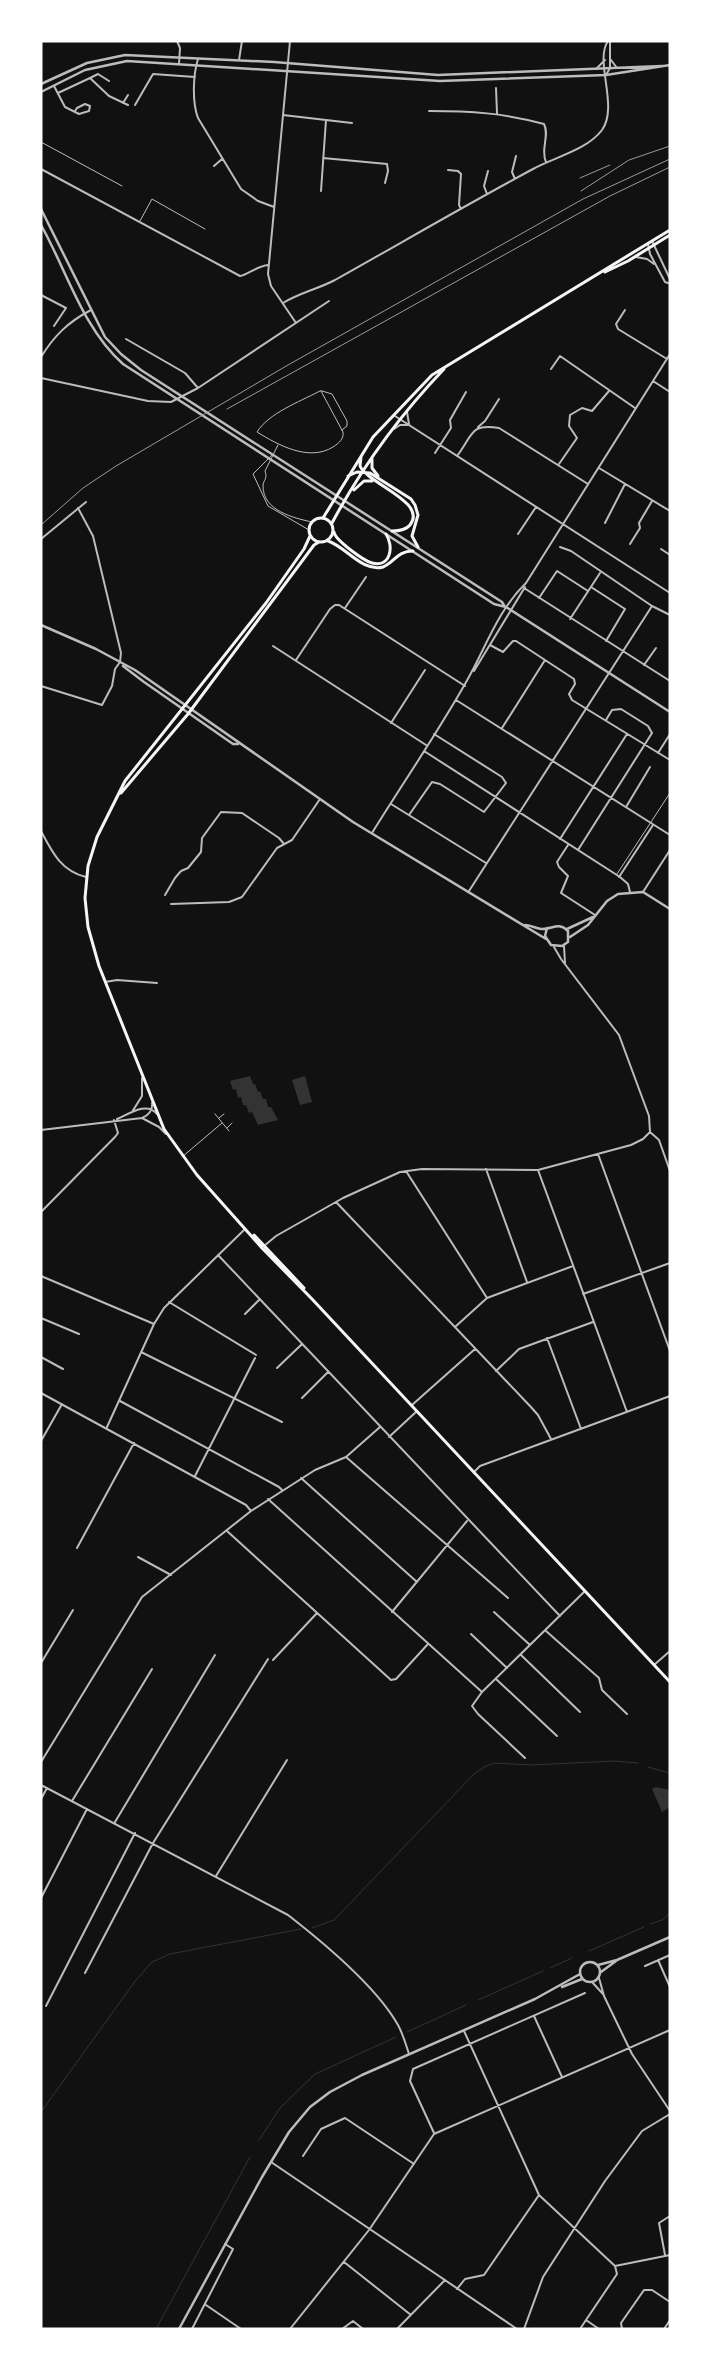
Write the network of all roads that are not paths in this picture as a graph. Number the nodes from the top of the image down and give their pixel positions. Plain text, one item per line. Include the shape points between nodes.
1 (177, 41) edge
2 (242, 41) edge
3 (290, 41) edge
4 (609, 41) edge
5 (180, 57) junction
6 (199, 58) junction
7 (610, 59) junction
8 (223, 60) junction
9 (239, 60) junction
10 (605, 60) junction
11 (179, 64) junction
12 (288, 64) junction
13 (196, 65) junction
14 (222, 66) junction
15 (668, 66) edge
16 (605, 68) junction
17 (610, 68) junction
18 (617, 68) junction
19 (595, 69) junction
20 (287, 70) junction
21 (606, 74) junction
22 (195, 77) junction
23 (90, 78) junction
24 (109, 81) dead end
25 (41, 84) edge
26 (54, 86) junction
27 (496, 88) dead end
28 (41, 92) edge
29 (58, 93) junction
30 (128, 95) dead end
31 (123, 103) junction
32 (128, 105) dead end
33 (136, 105) dead end
34 (429, 111) dead end
35 (74, 112) junction
36 (497, 113) junction
37 (283, 115) junction
38 (326, 120) junction
39 (352, 123) dead end
40 (41, 142) edge
41 (516, 156) dead end
42 (323, 158) junction
43 (222, 159) junction
44 (546, 162) junction
45 (214, 166) dead end
46 (41, 169) edge
47 (448, 170) dead end
48 (488, 171) dead end
49 (515, 179) junction
50 (385, 183) dead end
51 (122, 186) dead end
52 (321, 191) dead end
53 (487, 194) junction
54 (274, 207) junction
55 (41, 209) edge
56 (461, 209) junction
57 (140, 221) junction
58 (41, 225) edge
59 (205, 229) dead end
60 (670, 230) edge
61 (670, 235) edge
62 (652, 241) junction
63 (648, 244) junction
64 (654, 245) junction
65 (648, 249) junction
66 (636, 257) junction
67 (268, 264) junction
68 (656, 265) junction
69 (601, 273) junction
70 (669, 284) edge
71 (41, 295) edge
72 (329, 301) dead end
73 (283, 303) junction
74 (91, 310) junction
75 (625, 310) dead end
76 (85, 313) junction
77 (296, 323) junction
78 (54, 326) dead end
79 (126, 339) dead end
80 (670, 354) edge
81 (41, 357) edge
82 (667, 359) junction
83 (449, 365) junction
84 (551, 370) dead end
85 (41, 378) edge
86 (653, 381) junction
87 (198, 388) junction
88 (320, 391) junction
89 (609, 391) junction
90 (466, 392) dead end
91 (670, 392) edge
92 (499, 399) dead end
93 (409, 408) junction
94 (636, 408) junction
95 (393, 414) junction
96 (400, 419) junction
97 (410, 426) junction
98 (476, 428) junction
99 (342, 430) junction
100 (390, 430) junction
101 (278, 444) junction
102 (440, 445) junction
103 (435, 453) dead end
104 (362, 454) junction
105 (272, 455) junction
106 (457, 456) junction
107 (372, 459) junction
108 (559, 464) junction
109 (599, 467) junction
110 (363, 472) junction
111 (346, 477) junction
112 (379, 478) junction
113 (376, 482) junction
114 (588, 484) junction
115 (625, 484) junction
116 (352, 492) junction
117 (652, 501) junction
118 (86, 502) dead end
119 (536, 507) junction
120 (78, 508) junction
121 (670, 511) edge
122 (323, 518) junction
123 (312, 522) junction
124 (332, 523) junction
125 (563, 523) junction
126 (605, 523) dead end
127 (309, 530) junction
128 (392, 531) junction
129 (334, 532) junction
130 (386, 534) junction
131 (518, 534) dead end
132 (310, 536) junction
133 (41, 539) edge
134 (328, 541) junction
135 (319, 542) junction
136 (630, 544) dead end
137 (418, 547) junction
138 (560, 547) dead end
139 (661, 549) dead end
140 (413, 551) junction
141 (670, 555) edge
142 (600, 573) junction
143 (366, 577) dead end
144 (526, 583) junction
145 (591, 587) junction
146 (524, 588) junction
147 (588, 591) junction
148 (670, 593) edge
149 (539, 598) junction
150 (652, 606) junction
151 (505, 607) junction
152 (345, 608) junction
153 (512, 611) junction
154 (670, 615) edge
155 (570, 619) junction
156 (41, 625) edge
157 (606, 642) junction
158 (273, 646) dead end
159 (490, 646) junction
160 (656, 648) dead end
161 (622, 651) junction
162 (296, 660) junction
163 (545, 660) junction
164 (120, 662) junction
165 (644, 664) junction
166 (425, 670) dead end
167 (608, 673) junction
168 (468, 679) junction
169 (670, 681) edge
170 (41, 686) edge
171 (464, 686) junction
172 (456, 700) junction
173 (186, 705) junction
174 (586, 708) junction
175 (192, 709) junction
176 (182, 710) junction
177 (670, 712) edge
178 (188, 714) junction
179 (606, 720) junction
180 (392, 723) junction
181 (502, 729) junction
182 (434, 734) junction
183 (627, 734) junction
184 (670, 734) edge
185 (239, 744) junction
186 (645, 745) junction
187 (426, 746) junction
188 (424, 751) junction
189 (658, 753) junction
190 (553, 760) junction
191 (670, 760) edge
192 (650, 767) dead end
193 (593, 786) junction
194 (670, 792) edge
195 (117, 797) junction
196 (496, 798) junction
197 (611, 798) junction
198 (320, 799) junction
199 (391, 804) junction
200 (626, 807) junction
201 (519, 812) junction
202 (409, 815) junction
203 (651, 824) junction
204 (41, 831) edge
205 (372, 833) junction
206 (670, 835) edge
207 (560, 839) junction
208 (284, 844) junction
209 (568, 845) junction
210 (578, 850) junction
211 (670, 850) edge
212 (486, 864) junction
213 (616, 875) junction
214 (619, 877) junction
215 (87, 879) junction
216 (469, 891) junction
217 (630, 892) junction
218 (643, 892) junction
219 (165, 895) dead end
220 (171, 904) dead end
221 (669, 908) edge
222 (594, 916) junction
223 (525, 924) junction
224 (547, 928) junction
225 (567, 929) junction
226 (570, 937) junction
227 (546, 938) junction
228 (554, 946) junction
229 (564, 946) junction
230 (565, 963) junction
231 (105, 982) junction
232 (157, 983) dead end
233 (142, 1078) junction
234 (152, 1102) junction
235 (152, 1109) junction
236 (131, 1113) junction
237 (215, 1114) dead end
238 (224, 1114) dead end
239 (158, 1116) junction
240 (142, 1118) junction
241 (218, 1118) junction
242 (114, 1120) junction
243 (222, 1123) junction
244 (232, 1123) dead end
245 (227, 1128) junction
246 (41, 1130) edge
247 (229, 1131) dead end
248 (650, 1132) junction
249 (168, 1137) junction
250 (598, 1154) junction
251 (182, 1157) junction
252 (486, 1169) junction
253 (538, 1170) junction
254 (406, 1171) junction
255 (670, 1171) edge
256 (336, 1202) junction
257 (41, 1212) edge
258 (246, 1228) junction
259 (264, 1247) junction
260 (218, 1255) junction
261 (670, 1262) edge
262 (574, 1266) junction
263 (642, 1273) junction
264 (41, 1276) edge
265 (527, 1283) junction
266 (583, 1294) junction
267 (487, 1298) junction
268 (260, 1299) junction
269 (169, 1302) junction
270 (245, 1314) dead end
271 (41, 1318) edge
272 (593, 1321) junction
273 (154, 1324) junction
274 (455, 1328) junction
275 (79, 1334) dead end
276 (547, 1338) junction
277 (302, 1344) junction
278 (475, 1349) junction
279 (670, 1351) edge
280 (141, 1352) junction
281 (256, 1354) dead end
282 (41, 1357) edge
283 (255, 1358) dead end
284 (277, 1368) dead end
285 (63, 1370) dead end
286 (496, 1371) junction
287 (328, 1372) junction
288 (41, 1393) edge
289 (670, 1396) edge
290 (235, 1398) junction
291 (302, 1398) dead end
292 (119, 1401) junction
293 (62, 1404) junction
294 (412, 1406) junction
295 (417, 1411) junction
296 (627, 1412) junction
297 (282, 1422) dead end
298 (106, 1427) junction
299 (380, 1428) junction
300 (580, 1429) junction
301 (389, 1437) junction
302 (551, 1439) junction
303 (41, 1441) edge
304 (134, 1443) junction
305 (210, 1450) junction
306 (346, 1457) junction
307 (474, 1472) junction
308 (195, 1476) junction
309 (301, 1478) junction
310 (282, 1490) junction
311 (268, 1499) junction
312 (251, 1510) junction
313 (468, 1521) junction
314 (226, 1531) junction
315 (446, 1545) junction
316 (77, 1548) dead end
317 (138, 1557) dead end
318 (171, 1575) junction
319 (417, 1582) junction
320 (585, 1591) junction
321 (508, 1598) dead end
322 (73, 1610) dead end
323 (392, 1612) junction
324 (494, 1612) dead end
325 (317, 1613) junction
326 (560, 1616) junction
327 (546, 1630) junction
328 (471, 1634) dead end
329 (428, 1644) junction
330 (530, 1645) junction
331 (670, 1651) edge
332 (215, 1655) dead end
333 (520, 1655) junction
334 (268, 1659) dead end
335 (273, 1660) dead end
336 (41, 1663) edge
337 (654, 1665) junction
338 (507, 1668) junction
339 (152, 1669) dead end
340 (496, 1678) junction
341 (670, 1682) edge
342 (482, 1692) junction
343 (580, 1712) dead end
344 (627, 1714) dead end
345 (557, 1736) dead end
346 (525, 1758) dead end
347 (287, 1760) dead end
348 (41, 1762) edge
349 (41, 1786) edge
350 (47, 1788) junction
351 (41, 1799) edge
352 (72, 1801) junction
353 (87, 1808) junction
354 (114, 1822) junction
355 (135, 1833) junction
356 (153, 1843) junction
357 (216, 1876) junction
358 (41, 1898) edge
359 (670, 1937) edge
360 (670, 1955) edge
361 (617, 1960) junction
362 (658, 1960) junction
363 (598, 1966) junction
364 (645, 1966) dead end
365 (600, 1972) junction
366 (85, 1973) dead end
367 (580, 1974) junction
368 (599, 1978) junction
369 (582, 1979) junction
370 (592, 1982) junction
371 (555, 1988) junction
372 (670, 1988) edge
373 (585, 1993) dead end
374 (604, 1996) junction
375 (46, 2006) dead end
376 (534, 2016) junction
377 (464, 2030) junction
378 (670, 2030) edge
379 (470, 2044) junction
380 (628, 2048) junction
381 (410, 2054) junction
382 (562, 2077) junction
383 (498, 2106) junction
384 (670, 2113) edge
385 (434, 2134) junction
386 (303, 2156) dead end
387 (271, 2162) junction
388 (414, 2164) junction
389 (539, 2195) junction
390 (670, 2216) edge
391 (575, 2228) junction
392 (370, 2230) junction
393 (225, 2244) junction
394 (670, 2255) edge
395 (665, 2256) junction
396 (344, 2262) junction
397 (616, 2266) junction
398 (445, 2280) junction
399 (457, 2289) junction
400 (670, 2302) edge
401 (206, 2305) junction
402 (411, 2314) junction
403 (586, 2320) junction
404 (670, 2320) edge
405 (179, 2329) edge
406 (192, 2329) edge
407 (241, 2329) edge
408 (290, 2329) edge
409 (342, 2329) edge
410 (363, 2329) edge
411 (397, 2329) edge
412 (517, 2329) edge
413 (524, 2329) edge
414 (580, 2329) edge
415 (599, 2329) edge
416 (622, 2329) edge
417 (664, 2329) edge

1 - 5 street
2 - 9 street
3 - 12 street
4 - 7 street
4 - 10 street
5 - 6 street
5 - 11 street
5 - 25 street via 136,54 104,58 80,65
6 - 8 street
6 - 13 street
7 - 17 street
7 - 18 street
8 - 9 street
8 - 14 street
9 - 12 street
10 - 16 street
10 - 19 street
11 - 13 street
11 - 26 street via 133,61 105,64 76,73
12 - 19 street via 438,75
12 - 20 street
13 - 14 street
13 - 22 street
14 - 20 street
15 - 18 street
15 - 21 street
16 - 17 street
16 - 19 street
16 - 21 street
17 - 18 street
17 - 21 street
20 - 21 street via 440,81
20 - 37 street
21 - 44 street via 607,118 602,130 590,142
22 - 33 street via 151,75
22 - 43 street via 197,115
23 - 24 street via 98,74
23 - 29 street
23 - 31 street via 109,96
26 - 28 street
26 - 29 street
27 - 36 street
29 - 35 street via 65,106
30 - 31 street
31 - 32 street
34 - 36 street
35 - 35 street via 86,113 90,106 85,104
36 - 44 street via 544,124 543,156
37 - 38 street
37 - 54 street
38 - 39 street
38 - 42 street
40 - 51 street
41 - 49 street via 512,172
42 - 50 street via 387,164
42 - 52 street
43 - 45 street
43 - 54 street via 243,191
44 - 49 street
46 - 57 street
47 - 56 street via 461,174
48 - 53 street via 484,186
49 - 53 street
53 - 56 street
54 - 67 street
55 - 74 street
56 - 73 street via 320,288
57 - 59 street via 152,199
57 - 67 street via 240,276
58 - 76 street
60 - 62 main road
61 - 64 main road
62 - 63 main road
62 - 64 street
63 - 65 street
63 - 69 main road
64 - 65 main road
64 - 70 street via 670,279
65 - 66 main road
65 - 68 street
66 - 68 street
66 - 69 main road
67 - 73 street via 269,280
68 - 70 street via 664,282
69 - 83 main road
71 - 78 street via 66,308
72 - 77 street
73 - 77 street
74 - 76 street
74 - 128 street via 113,347 129,361
75 - 82 street via 616,324 618,329
76 - 81 street via 60,330
76 - 130 street via 107,349 123,364
77 - 87 street
79 - 87 street via 185,373
80 - 82 street
82 - 86 street
83 - 93 main road
83 - 95 main road via 432,375
84 - 89 street via 560,356
85 - 87 street via 159,403 171,402
86 - 91 street
86 - 94 street
88 - 99 street
88 - 99 street via 332,394 347,421
88 - 101 street via 263,422 257,432
89 - 94 street
89 - 108 street via 592,411 582,408 570,415 569,426 576,438
90 - 102 street
92 - 98 street via 484,422
93 - 96 main road
93 - 97 street via 406,417
94 - 109 street
95 - 96 street
95 - 104 main road
96 - 97 street
96 - 100 main road
97 - 100 street via 400,425
97 - 102 street
98 - 106 street
98 - 108 street via 505,430
99 - 101 street via 342,440 319,453
100 - 107 main road
101 - 105 street
102 - 103 street
102 - 106 street
104 - 110 main road via 360,466
104 - 111 main road
105 - 123 street via 265,471 266,498 277,510
105 - 127 street via 253,474 262,499 271,510
106 - 119 street
107 - 110 main road
107 - 112 main road via 373,471
108 - 114 street
109 - 114 street
109 - 115 street
110 - 111 main road
110 - 112 main road
110 - 113 main road
110 - 116 main road
111 - 122 main road
112 - 137 main road via 415,505 418,515 412,536
113 - 116 main road via 364,481
113 - 128 main road via 408,502 413,510 413,520 408,526
114 - 125 street
115 - 117 street
115 - 126 street
116 - 124 main road
117 - 121 street
117 - 136 street
118 - 120 street
119 - 125 street
119 - 131 street
120 - 133 street
120 - 164 street via 93,536 121,653
122 - 123 main road
122 - 124 main road
123 - 127 main road
124 - 129 main road
125 - 144 street
125 - 148 street
127 - 132 main road
128 - 137 street
129 - 130 main road via 338,540 366,560 377,563 386,560 392,550
129 - 134 main road
130 - 140 street
132 - 135 main road
132 - 173 main road via 266,603
134 - 135 main road
134 - 140 main road via 370,567 381,567 400,553
135 - 175 main road
137 - 151 street
138 - 142 street via 571,551
139 - 141 street
140 - 151 street via 494,604
142 - 145 street
142 - 150 street
143 - 152 street
144 - 146 street
144 - 151 street
145 - 147 street
145 - 157 street via 625,609
146 - 149 street
146 - 153 street
147 - 149 street via 557,571
147 - 155 street
149 - 155 street
150 - 154 street
150 - 161 street
151 - 153 street
151 - 168 street
152 - 162 street via 337,605 330,609
152 - 171 street
153 - 159 street
153 - 167 street
155 - 157 street
156 - 164 street
157 - 161 street
158 - 162 street
159 - 163 street via 503,652 516,641
159 - 168 street
160 - 165 street
161 - 165 street
161 - 167 street
162 - 180 street
163 - 174 street via 574,679 569,696
163 - 181 street
164 - 170 street via 104,703 97,704
164 - 173 street
164 - 176 street
165 - 169 street
166 - 180 street
167 - 174 street
167 - 177 street
168 - 171 street
171 - 172 street
172 - 181 street
172 - 182 street
173 - 175 street
173 - 176 main road
174 - 179 street
174 - 190 street
175 - 178 main road
175 - 185 street
176 - 178 street
176 - 195 main road via 131,774
178 - 185 street via 233,744
178 - 195 main road
179 - 183 street
179 - 186 street via 612,710 620,708 648,726 652,733
180 - 187 street
181 - 190 street
182 - 187 street
182 - 196 street via 505,780
183 - 186 street
183 - 193 street
184 - 189 street
185 - 198 street
186 - 189 street
186 - 197 street
187 - 188 street
188 - 196 street
188 - 199 street
189 - 191 street
190 - 193 street
190 - 201 street
192 - 200 street
193 - 197 street
193 - 207 street
194 - 203 street
195 - 215 main road via 97,837
196 - 201 street
196 - 202 street via 486,811 482,811 432,782
197 - 200 street
197 - 210 street
198 - 205 street
198 - 208 street via 292,840
199 - 202 street
199 - 205 street
200 - 203 street
201 - 207 street
201 - 212 street
202 - 212 street
203 - 206 street
203 - 213 street
203 - 214 street
204 - 215 street via 60,862 71,872
205 - 216 street
207 - 209 street
208 - 219 street via 242,813 221,812 202,838 201,852 188,868 181,871
208 - 220 street via 277,848 249,889 237,900
209 - 210 street
209 - 222 street via 557,862 568,876 561,893
210 - 213 street
211 - 218 street
212 - 216 street
213 - 214 street
214 - 217 street via 628,884
215 - 231 main road via 88,927
216 - 223 street
217 - 218 street
217 - 222 street via 610,898
218 - 221 street
222 - 225 street
222 - 226 street
223 - 224 street
223 - 227 street
224 - 225 street via 558,925
224 - 227 street
225 - 226 street
226 - 229 street
227 - 228 street
228 - 229 street
228 - 230 street
229 - 230 street
230 - 248 street via 619,1035 649,1116
231 - 232 street
231 - 233 main road
233 - 234 main road
233 - 236 street via 142,1096
234 - 235 street
234 - 239 main road
235 - 236 street via 146,1107
235 - 239 street
235 - 240 street
236 - 242 street
237 - 241 street
238 - 241 street
239 - 249 main road
240 - 242 street
240 - 249 street via 159,1127
241 - 243 street
242 - 246 street
242 - 257 street via 116,1137
243 - 245 street
243 - 251 street
244 - 245 street
245 - 247 street
248 - 250 street via 639,1142
248 - 255 street via 659,1140
249 - 251 main road
250 - 253 street
250 - 263 street
251 - 258 main road
252 - 253 street
252 - 254 street
252 - 265 street
253 - 262 street
254 - 256 street via 384,1177
254 - 267 street
256 - 259 street via 276,1236
256 - 274 street
258 - 259 main road
258 - 260 street
259 - 294 main road via 294,1275 312,1299
260 - 268 street
260 - 269 street
261 - 263 street
262 - 265 street
262 - 266 street
263 - 266 street
263 - 279 street
264 - 273 street
265 - 267 street
266 - 272 street
267 - 274 street
268 - 270 street
268 - 277 street
269 - 273 street
269 - 281 street
271 - 275 street
272 - 276 street
272 - 296 street
273 - 280 street
274 - 278 street
276 - 286 street via 520,1349
276 - 300 street
277 - 284 street
277 - 287 street
278 - 286 street
278 - 294 street
280 - 290 street
280 - 292 street
282 - 285 street
283 - 290 street
286 - 302 street via 538,1415
287 - 291 street
287 - 299 street
288 - 293 street
289 - 296 street
290 - 297 street
290 - 305 street
292 - 298 street
292 - 305 street
293 - 298 street
293 - 303 street
294 - 295 main road
295 - 301 street
295 - 307 main road
296 - 300 street
298 - 304 street
299 - 301 street
299 - 306 street
300 - 302 street
301 - 313 street
302 - 307 street via 480,1466
304 - 308 street
304 - 316 street
305 - 308 street
305 - 310 street
306 - 309 street
306 - 315 street
307 - 320 main road
308 - 312 street
309 - 310 street
309 - 319 street
310 - 311 street
311 - 312 street
311 - 323 street
312 - 314 street
313 - 315 street
313 - 326 street
314 - 318 street
314 - 325 street
315 - 319 street
315 - 321 street
317 - 318 street
318 - 348 street via 142,1597
319 - 323 street
320 - 326 street
320 - 337 main road
322 - 336 street
323 - 329 street
324 - 330 street
325 - 329 street via 392,1680
325 - 335 street
326 - 327 street
327 - 330 street
327 - 344 street via 598,1678 602,1690
328 - 338 street
329 - 342 street
330 - 333 street
331 - 337 street
332 - 354 street
333 - 338 street
333 - 343 street
334 - 356 street
337 - 341 main road
338 - 340 street
339 - 352 street
340 - 342 street
340 - 345 street
342 - 346 street via 473,1709
347 - 357 street
349 - 350 street
350 - 351 street
350 - 352 street
352 - 353 street
353 - 354 street
353 - 358 street
354 - 355 street
355 - 356 street
355 - 375 street
356 - 357 street
356 - 366 street
357 - 381 street via 288,1915 316,1936 388,2010
359 - 361 street
360 - 362 street
361 - 363 street
361 - 365 street
362 - 364 street
362 - 372 street
363 - 365 street
363 - 367 street via 585,1962 580,1967
365 - 368 street
367 - 369 street
367 - 371 street
368 - 370 street
368 - 374 street
369 - 370 street
369 - 371 street
370 - 374 street
371 - 377 street
373 - 376 street
374 - 380 street
376 - 379 street
376 - 382 street
377 - 379 street
377 - 381 street
378 - 380 street
379 - 383 street
379 - 385 street via 413,2069 410,2081
380 - 382 street
380 - 384 street
381 - 387 street via 321,2098 289,2132
382 - 383 street
383 - 385 street
383 - 389 street
384 - 391 street via 636,2137
385 - 388 street
386 - 388 street via 321,2128 345,2118
387 - 392 street
387 - 393 street
388 - 392 street
389 - 391 street
389 - 399 street via 484,2275 465,2279
390 - 395 street via 659,2223
391 - 397 street
391 - 413 street via 541,2282
392 - 396 street
392 - 398 street
393 - 401 street via 234,2248
393 - 405 street
394 - 395 street
395 - 397 street
396 - 402 street
396 - 408 street
397 - 403 street via 617,2274
398 - 399 street
398 - 402 street
399 - 412 street
400 - 416 street via 652,2290 644,2290 621,2324
401 - 406 street
401 - 407 street
402 - 411 street
403 - 414 street
403 - 415 street
404 - 417 street
409 - 410 street via 353,2321

